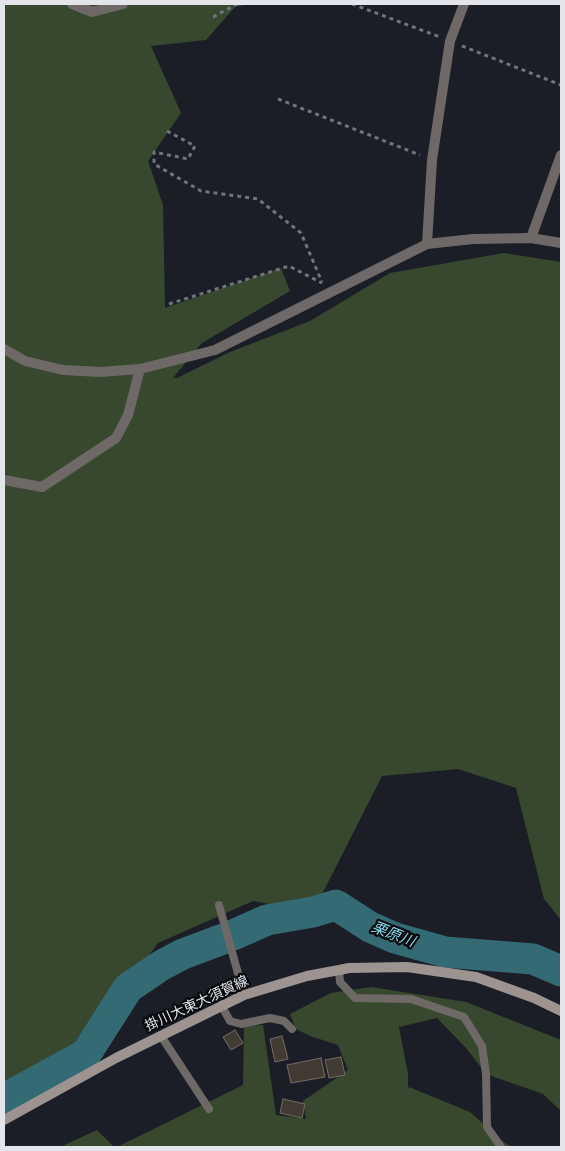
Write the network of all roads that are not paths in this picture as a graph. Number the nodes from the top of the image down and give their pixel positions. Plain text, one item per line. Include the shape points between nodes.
1 (72, 4) edge
2 (123, 4) edge
3 (464, 4) edge
4 (561, 155) edge
5 (531, 238) junction
6 (561, 243) edge
7 (427, 244) junction
8 (4, 349) edge
9 (140, 369) junction
10 (4, 480) edge
11 (219, 905) dead end
12 (338, 970) junction
13 (244, 995) junction
14 (221, 1005) junction
15 (561, 1011) edge
16 (292, 1029) dead end
17 (161, 1036) junction
18 (208, 1109) dead end
19 (4, 1120) edge
20 (501, 1147) edge

1 - 2 street via 92,12
3 - 7 street via 450,41 432,160
4 - 5 street
5 - 6 street
5 - 7 street
7 - 9 street via 215,350
8 - 9 street via 25,361 63,370
9 - 10 street via 128,414 116,438 42,487
11 - 13 lane
12 - 13 main road, 掛川大東大須賀線
12 - 15 main road, 掛川大東大須賀線 via 407,967 476,978
12 - 20 lane via 340,982 355,998 411,1000 464,1017 482,1046 487,1127
13 - 14 main road, 掛川大東大須賀線
14 - 16 lane via 230,1021 241,1024 270,1018 284,1021
14 - 17 main road, 掛川大東大須賀線
17 - 18 lane
17 - 19 main road, 掛川大東大須賀線

